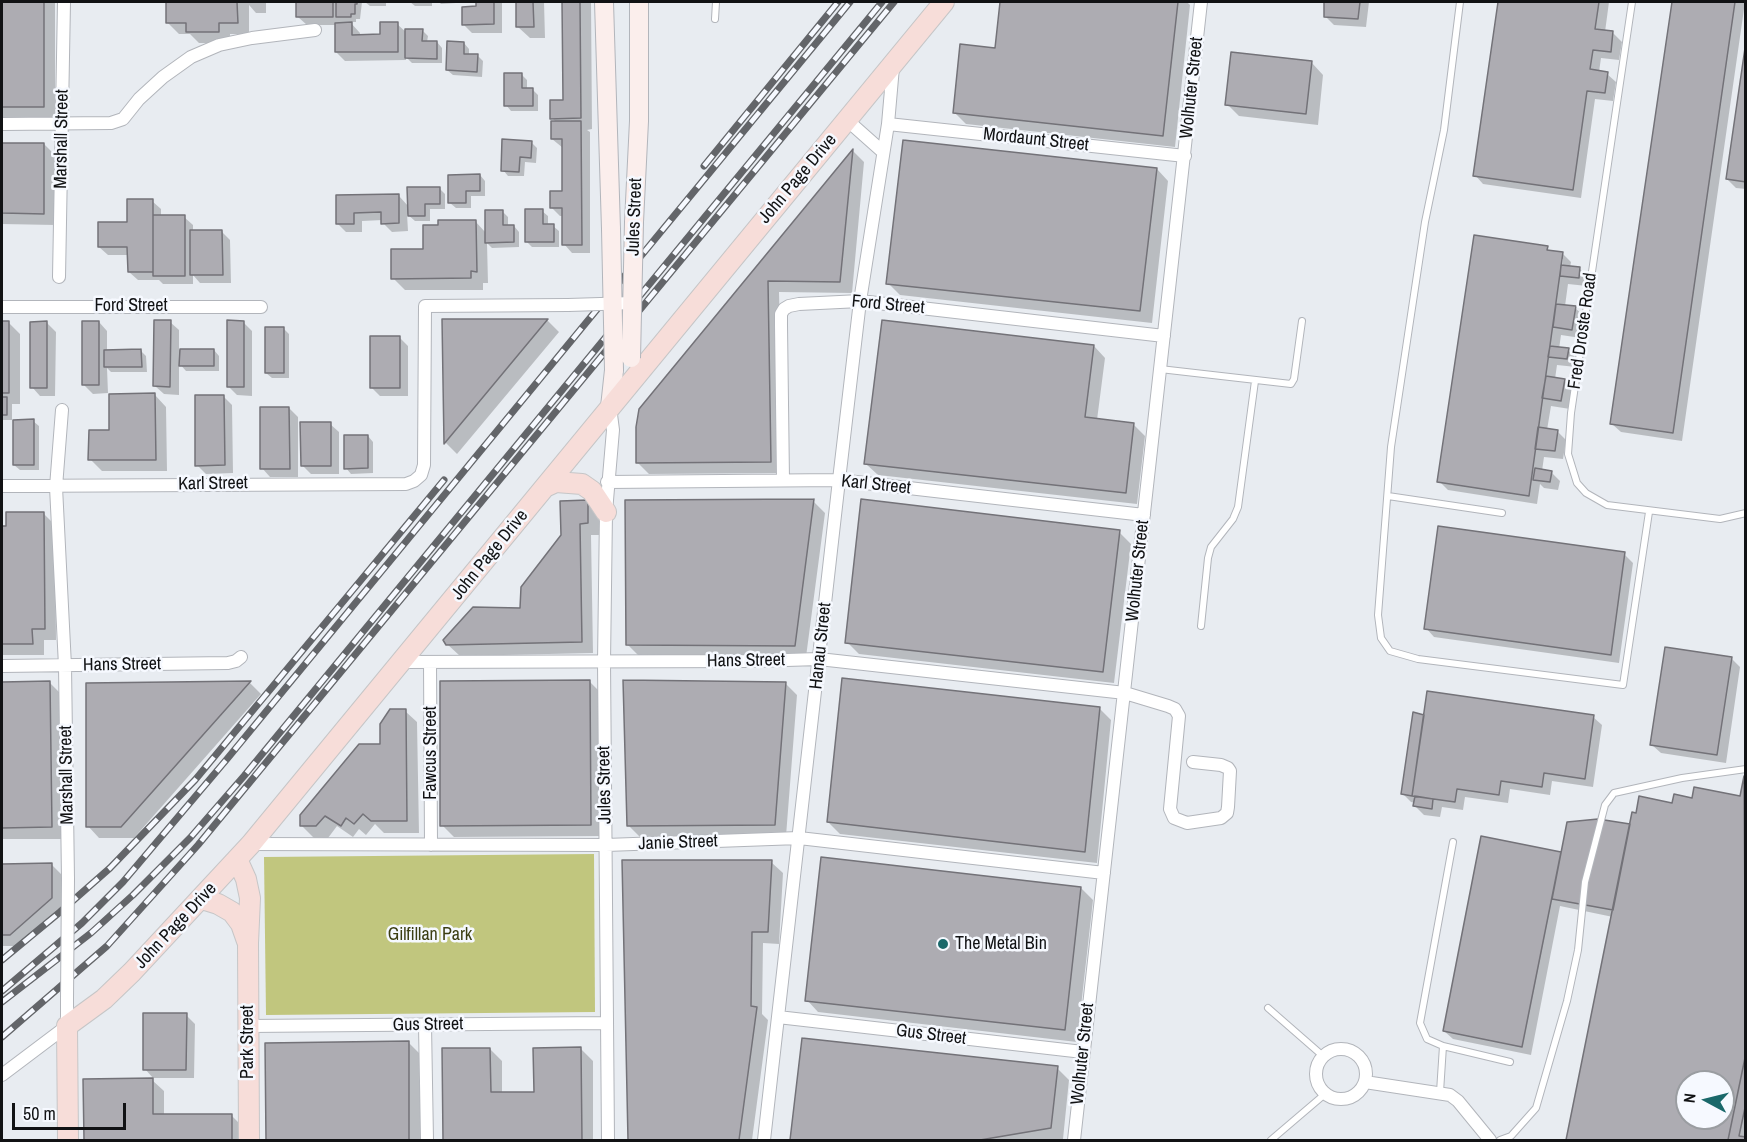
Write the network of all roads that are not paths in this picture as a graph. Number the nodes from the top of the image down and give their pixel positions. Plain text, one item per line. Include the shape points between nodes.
1 (64, 2) edge
2 (604, 2) edge
3 (639, 2) edge
4 (716, 2) edge
5 (944, 2) edge
6 (1201, 2) edge
7 (1461, 2) edge
8 (1632, 2) edge
9 (715, 19) dead end
10 (315, 30) dead end
11 (894, 63) junction
12 (847, 120) junction
13 (607, 121) junction
14 (639, 121) junction
15 (2, 124) edge
16 (62, 124) junction
17 (888, 124) junction
18 (883, 152) junction
19 (1185, 156) junction
20 (59, 277) dead end
21 (860, 301) junction
22 (633, 303) junction
23 (614, 304) junction
24 (2, 307) edge
25 (261, 307) dead end
26 (1302, 321) dead end
27 (1164, 336) junction
28 (1160, 369) junction
29 (1255, 381) junction
30 (627, 387) junction
31 (610, 407) junction
32 (62, 410) dead end
33 (613, 430) junction
34 (783, 480) junction
35 (839, 480) junction
36 (607, 482) junction
37 (2, 486) edge
38 (56, 487) junction
39 (545, 487) junction
40 (1388, 496) junction
41 (606, 512) junction
42 (1649, 512) junction
43 (1502, 513) dead end
44 (1746, 513) edge
45 (1144, 515) junction
46 (1201, 626) dead end
47 (241, 657) dead end
48 (819, 659) junction
49 (401, 662) junction
50 (430, 662) junction
51 (604, 662) junction
52 (2, 666) edge
53 (65, 666) junction
54 (1125, 693) junction
55 (1193, 762) dead end
56 (1746, 769) edge
57 (799, 838) junction
58 (1453, 842) dead end
59 (250, 844) junction
60 (431, 845) junction
61 (606, 845) junction
62 (237, 860) junction
63 (1104, 873) junction
64 (202, 899) junction
65 (248, 943) junction
66 (1268, 1008) dead end
67 (778, 1017) junction
68 (607, 1023) junction
69 (424, 1025) junction
70 (67, 1026) junction
71 (249, 1026) junction
72 (1443, 1046) junction
73 (1083, 1052) junction
74 (1323, 1056) junction
75 (1509, 1062) dead end
76 (2, 1075) edge
77 (1365, 1082) junction
78 (1440, 1092) junction
79 (1325, 1094) junction
80 (68, 1140) edge
81 (249, 1140) edge
82 (427, 1140) edge
83 (608, 1140) edge
84 (764, 1140) edge
85 (1074, 1140) edge
86 (1271, 1140) edge
87 (1490, 1140) edge
88 (1500, 1140) edge

1 - 16 street, Marshall Street
2 - 13 main road, Jules Street
3 - 14 main road, Jules Street
4 - 9 lane
5 - 11 main road, John Page Drive
6 - 19 street, Wolhuter Street
7 - 40 lane via 1444,130 1407,337
8 - 42 lane, Fred Droste Road via 1568,454 1577,483 1597,500
10 - 16 street via 219,45 191,57 163,77 123,118 111,123
11 - 12 main road, John Page Drive
11 - 17 street, Hanau Street
12 - 18 street
12 - 30 main road, John Page Drive
13 - 14 main road
13 - 23 main road, Jules Street, bridge
14 - 22 main road, Jules Street, bridge
15 - 16 street
16 - 20 street, Marshall Street
17 - 18 street, Hanau Street
17 - 19 street, Mordaunt Street
18 - 21 street, Hanau Street
19 - 27 street, Wolhuter Street
21 - 27 street, Ford Street
21 - 34 street, Ford Street via 800,304 784,309 781,315
21 - 35 street, Hanau Street
22 - 23 street, bridge
22 - 30 main road, Jules Street, bridge
23 - 31 main road, Jules Street, bridge
23 - 38 street, Karl Street, bridge via 425,306 426,446 421,475 406,484
24 - 25 street, Ford Street
26 - 29 lane via 1291,384
27 - 28 street, Wolhuter Street
28 - 29 lane
28 - 45 street, Wolhuter Street
29 - 46 lane via 1238,507 1211,547
30 - 31 main road, John Page Drive
30 - 33 street, Jules Street
31 - 33 street, Jules Street
31 - 39 main road, John Page Drive
32 - 38 street, Marshall Street
33 - 36 street, Jules Street
34 - 35 street, Karl Street
34 - 36 street, Karl Street
35 - 45 street, Karl Street
35 - 48 street, Hanau Street
36 - 41 street, Jules Street
37 - 38 street, Karl Street
38 - 53 street, Marshall Street
39 - 41 main road via 556,482 582,484 592,491
39 - 49 main road, John Page Drive
40 - 42 lane via 1378,615 1381,638 1389,651 1418,660 1623,685
40 - 43 lane
41 - 51 street, Jules Street
42 - 44 lane, Fred Droste Road via 1720,519
45 - 54 street, Wolhuter Street
47 - 53 street, Hans Street via 228,663
48 - 51 street, Hans Street
48 - 54 street, Hans Street
48 - 57 street, Hanau Street
49 - 50 street, Hans Street
49 - 59 main road, John Page Drive
50 - 51 street, Hans Street
50 - 60 street, Fawcus Street
51 - 61 street, Jules Street
52 - 53 street, Hans Street
53 - 70 street, Marshall Street, bridge
54 - 55 street, Hans Street via 1168,706 1179,716 1170,809 1174,818 1187,823 1224,817 1230,771
54 - 63 street, Wolhuter Street
56 - 88 lane via 1614,793 1610,799 1602,814 1585,882 1578,950 1567,1001 1536,1108 1511,1136
57 - 61 street, Janie Street
57 - 63 street, Janie Street
57 - 67 street, Hanau Street
58 - 72 lane via 1420,1023 1427,1039
59 - 60 street, Janie Street
59 - 62 main road, John Page Drive
60 - 61 street, Janie Street
61 - 68 street, Jules Street
62 - 64 main road, John Page Drive
62 - 65 main road, Park Street via 250,898
63 - 73 street, Wolhuter Street
64 - 65 main road, Park Street via 232,912
64 - 70 main road, John Page Drive via 104,999
65 - 71 main road, Park Street
66 - 74 lane
67 - 73 street, Gus Street
67 - 84 street, Hanau Street
68 - 69 street, Gus Street
68 - 83 street, Jules Street
69 - 71 street, Gus Street
69 - 82 street
70 - 76 street, John Page Drive
70 - 80 main road, Marshall Street
71 - 81 main road, Park Street
72 - 75 lane
72 - 78 lane
73 - 85 street, Wolhuter Street
74 - 77 street via 1332,1050 1354,1053 1362,1060
74 - 79 street via 1315,1076
77 - 78 street
77 - 79 street via 1348,1099
78 - 87 street via 1458,1101
79 - 86 lane

